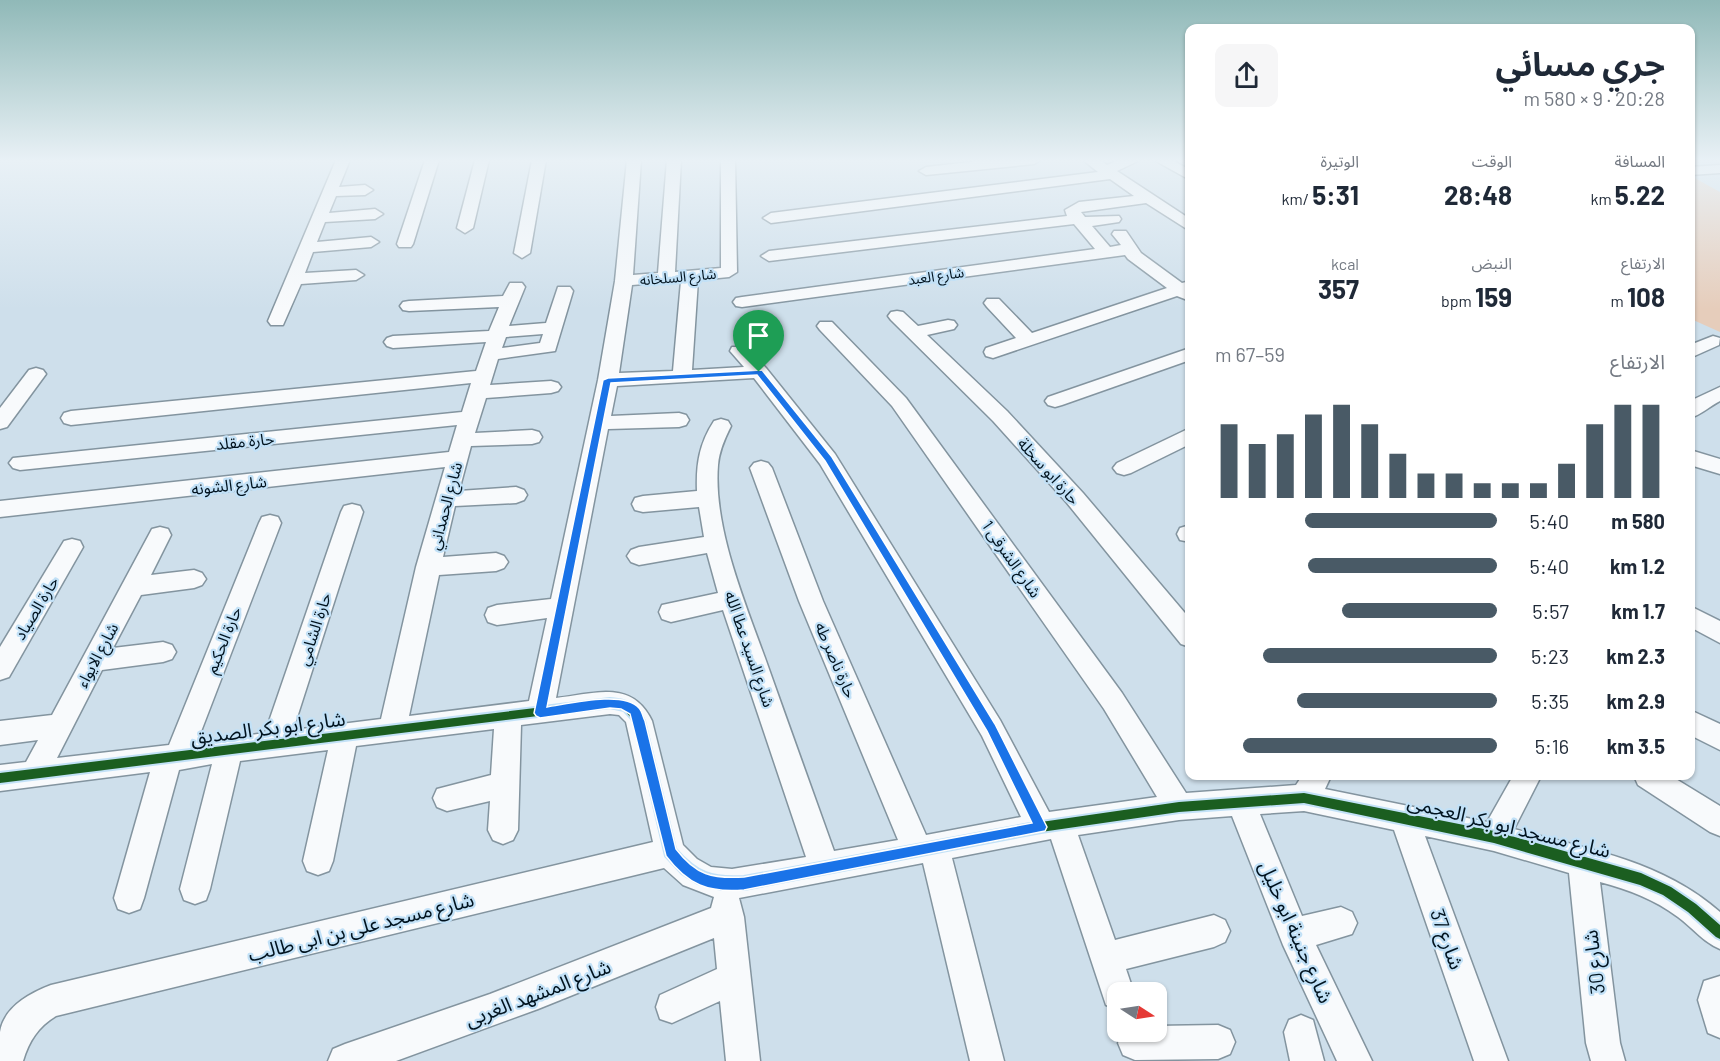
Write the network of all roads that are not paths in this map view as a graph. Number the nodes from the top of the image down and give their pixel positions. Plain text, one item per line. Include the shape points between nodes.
1 (323, 210) edge
2 (416, 210) edge
3 (470, 210) edge
4 (530, 210) edge
5 (630, 210) edge
6 (671, 210) edge
7 (728, 210) edge
8 (834, 210) edge
9 (1074, 210) edge
10 (1163, 210) edge
11 (375, 214) dead end
12 (320, 218) junction
13 (771, 218) dead end
14 (1078, 219) junction
15 (1185, 223) edge
16 (465, 228) dead end
17 (370, 242) dead end
18 (405, 244) dead end
19 (307, 248) junction
20 (1131, 249) junction
21 (1106, 252) junction
22 (522, 253) dead end
23 (769, 256) dead end
24 (356, 275) dead end
25 (690, 276) junction
26 (666, 278) junction
27 (294, 279) junction
28 (624, 281) junction
29 (1185, 290) edge
30 (564, 291) dead end
31 (1185, 291) edge
32 (742, 302) dead end
33 (993, 303) dead end
34 (409, 306) dead end
35 (897, 316) dead end
36 (277, 321) dead end
37 (948, 325) dead end
38 (826, 326) dead end
39 (914, 333) junction
40 (494, 341) junction
41 (1029, 341) junction
42 (1713, 341) dead end
43 (393, 342) dead end
44 (1695, 350) edge
45 (739, 351) dead end
46 (993, 352) dead end
47 (1185, 355) edge
48 (759, 372) junction
49 (36, 374) dead end
50 (682, 376) junction
51 (608, 380) junction
52 (481, 384) junction
53 (551, 387) dead end
54 (1720, 393) edge
55 (1055, 401) dead end
56 (1695, 407) edge
57 (470, 417) junction
58 (71, 418) dead end
59 (679, 420) dead end
60 (0, 422) edge
61 (599, 423) junction
62 (721, 426) dead end
63 (532, 437) dead end
64 (1185, 438) edge
65 (461, 449) junction
66 (1695, 460) edge
67 (20, 463) dead end
68 (1720, 467) edge
69 (761, 468) dead end
70 (1124, 468) dead end
71 (516, 495) dead end
72 (709, 498) junction
73 (447, 499) junction
74 (643, 504) dead end
75 (0, 509) edge
76 (352, 512) dead end
77 (270, 523) dead end
78 (159, 535) dead end
79 (717, 543) junction
80 (72, 547) dead end
81 (639, 556) dead end
82 (496, 562) dead end
83 (428, 567) junction
84 (194, 579) dead end
85 (132, 587) junction
86 (732, 599) junction
87 (561, 607) junction
88 (671, 612) dead end
89 (497, 615) dead end
90 (1695, 618) edge
91 (1185, 631) edge
92 (1720, 633) edge
93 (163, 652) dead end
94 (94, 661) junction
95 (0, 669) edge
96 (540, 713) junction
97 (508, 717) junction
98 (1695, 724) edge
99 (60, 726) junction
100 (392, 731) junction
101 (0, 733) edge
102 (344, 737) junction
103 (1720, 738) edge
104 (275, 746) junction
105 (229, 751) junction
106 (172, 758) junction
107 (34, 776) junction
108 (0, 778) edge
109 (1525, 780) dead end
110 (1654, 780) edge
111 (1313, 782) edge
112 (505, 785) junction
113 (447, 798) dead end
114 (1241, 802) junction
115 (1179, 807) junction
116 (1404, 818) junction
117 (1720, 822) edge
118 (1050, 826) junction
119 (503, 830) dead end
120 (1494, 837) junction
121 (926, 848) junction
122 (670, 852) junction
123 (318, 861) dead end
124 (1582, 862) junction
125 (825, 868) junction
126 (723, 885) junction
127 (195, 889) dead end
128 (129, 898) dead end
129 (728, 917) junction
130 (1341, 923) dead end
131 (1717, 924) edge
132 (1214, 931) dead end
133 (1294, 934) junction
134 (1106, 958) junction
135 (734, 978) junction
136 (1114, 982) edge
137 (1720, 992) edge
138 (672, 1007) dead end
139 (1720, 1021) edge
140 (1218, 1041) dead end
141 (1136, 1045) edge
142 (6, 1061) edge
143 (345, 1061) edge
144 (743, 1061) edge
145 (987, 1061) edge
146 (1355, 1061) edge
147 (1491, 1061) edge
148 (1608, 1061) edge

1 - 12 street
2 - 18 street
3 - 16 street
4 - 22 street
5 - 28 street
6 - 26 street
7 - 25 street, شارع السلخانه via 729,272
8 - 13 street
9 - 14 street
10 - 15 street
11 - 12 street
12 - 19 street
14 - 20 street via 1117,227
14 - 21 street
14 - 23 street
17 - 19 street
19 - 27 street
20 - 21 street, شارع العبد
20 - 29 street via 1134,256
21 - 32 street, شارع العبد
24 - 27 street
25 - 26 street, شارع السلخانه
25 - 50 street
26 - 28 street, شارع السلخانه
27 - 36 street
28 - 51 street
30 - 40 street via 548,347
31 - 41 street
33 - 41 street
34 - 40 street, شارع الحمداني via 513,294
35 - 39 street, حارة ابو سخلة
37 - 39 street
38 - 115 street, شارع الشرقى 1 via 899,402 1113,700
39 - 91 street, حارة ابو سخلة via 1075,498
40 - 43 street
40 - 52 street, شارع الحمداني
41 - 46 street
42 - 44 street
45 - 48 street
47 - 55 street
48 - 50 street
48 - 118 street via 828,459
49 - 60 street
50 - 51 street
51 - 61 street
52 - 53 street
52 - 57 street, شارع الحمداني
52 - 58 street
54 - 56 street
57 - 65 street, شارع الحمداني
57 - 67 street, حارة مقلد
59 - 61 street
61 - 87 street
62 - 72 street, شارع السيد عطا الله via 707,466
63 - 65 street, شارع الشونه
64 - 70 street
65 - 73 street, شارع الحمداني
65 - 75 street, شارع الشونه
66 - 68 street
69 - 121 street, حارة ناصر طه via 811,602
71 - 73 street
72 - 74 street
72 - 79 street, شارع السيد عطا الله
73 - 83 street, شارع الحمداني
76 - 104 street, حارة الشامي
77 - 106 street, حارة الحكيم
78 - 85 street, شارع الايواء
79 - 81 street
79 - 86 street, شارع السيد عطا الله
80 - 95 street, حارة الصياد
82 - 83 street
83 - 100 street, شارع الحمداني
84 - 85 street
85 - 94 street, شارع الايواء
86 - 88 street
86 - 125 street, شارع السيد عطا الله
87 - 89 street
87 - 96 street
90 - 92 street
93 - 94 street
94 - 99 street, شارع الايواء
96 - 97 street, شارع ابو بكر الصديق
96 - 122 street via 610,703 634,710
97 - 100 street, شارع ابو بكر الصديق
97 - 112 street
98 - 103 street
99 - 101 street
99 - 107 street, شارع الايواء
100 - 102 street, شارع ابو بكر الصديق
102 - 104 street, شارع ابو بكر الصديق
102 - 123 street
104 - 105 street, شارع ابو بكر الصديق
105 - 106 street, شارع ابو بكر الصديق
105 - 127 street
106 - 107 street, شارع ابو بكر الصديق
106 - 128 street, حارة الحكيم
107 - 108 street, شارع ابو بكر الصديق
109 - 120 street
110 - 117 street
111 - 114 street, شارع مسجد ابو بكر العجمى
111 - 116 street, شارع مسجد ابو بكر العجمى
112 - 113 street
112 - 119 street
114 - 115 street, شارع مسجد ابو بكر العجمى
114 - 133 street, شارع جنينة ابو خليل
115 - 118 street, شارع مسجد ابو بكر العجمى
116 - 120 street, شارع مسجد ابو بكر العجمى
116 - 147 street, شارع 37
118 - 121 street, شارع مسجد ابو بكر العجمى
118 - 134 street
120 - 124 street, شارع مسجد ابو بكر العجمى
121 - 125 street, شارع مسجد ابو بكر العجمى
121 - 145 street, حارة ناصر طه
122 - 126 street, شارع مسجد ابو بكر العجمى via 683,868 701,880
122 - 142 street, شارع مسجد على بن ابى طالب via 51,1002 34,1010 19,1025
124 - 131 street, شارع مسجد ابو بكر العجمى via 1641,879
124 - 148 street, شارع 30
125 - 126 street, شارع مسجد ابو بكر العجمى
126 - 129 street
129 - 135 street
129 - 143 street, شارع المشهد الغربى via 451,1026
130 - 133 street
132 - 134 street
133 - 146 street, شارع جنينة ابو خليل
134 - 136 street
135 - 138 street
135 - 144 street
137 - 139 street via 1714,1000
140 - 141 street

